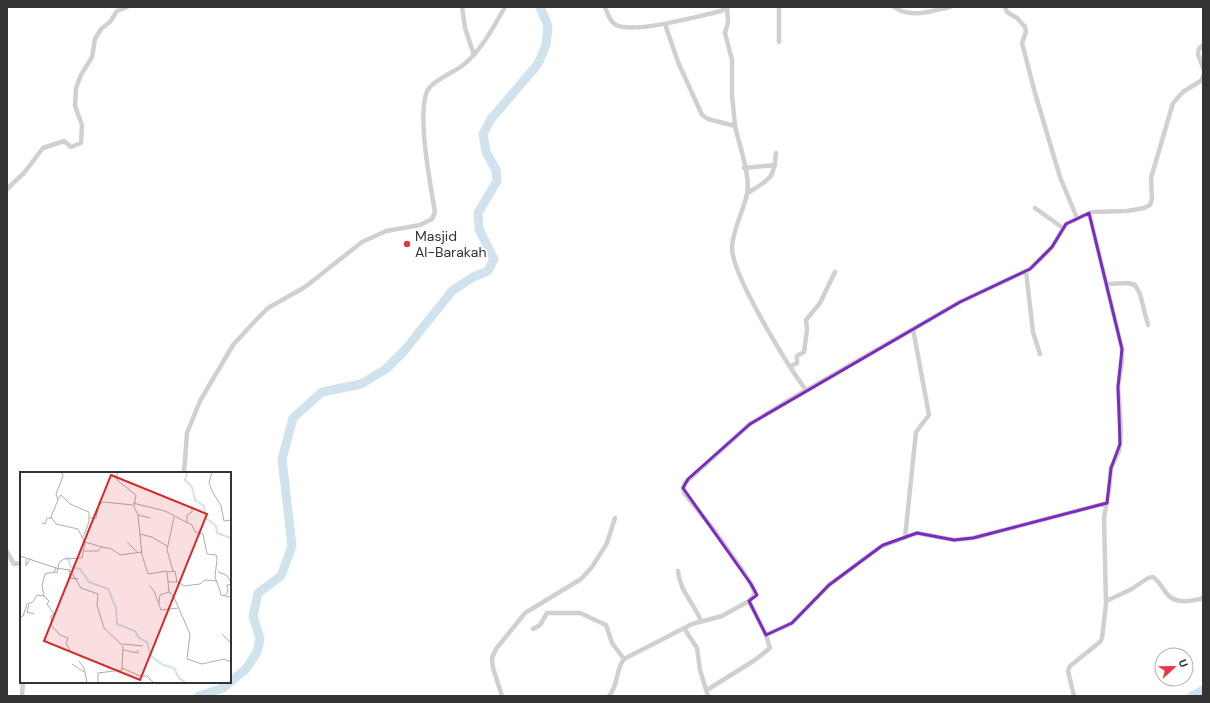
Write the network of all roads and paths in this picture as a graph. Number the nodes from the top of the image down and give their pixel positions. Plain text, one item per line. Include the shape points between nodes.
1 (127, 7) edge
2 (462, 7) edge
3 (505, 7) edge
4 (605, 7) edge
5 (779, 7) edge
6 (894, 7) edge
7 (950, 7) edge
8 (1005, 7) edge
9 (728, 8) edge
10 (665, 24) junction
11 (779, 42) dead end
12 (1203, 45) edge
13 (474, 55) junction
14 (1203, 68) edge
15 (1203, 76) edge
16 (735, 126) junction
17 (776, 153) dead end
18 (775, 165) junction
19 (744, 168) junction
20 (7, 188) edge
21 (748, 193) junction
22 (1035, 208) dead end
23 (1089, 213) junction
24 (1077, 218) junction
25 (1063, 228) junction
26 (1026, 271) junction
27 (835, 272) dead end
28 (1107, 284) junction
29 (1148, 325) dead end
30 (913, 329) junction
31 (1040, 354) dead end
32 (790, 367) junction
33 (806, 390) junction
34 (184, 472) edge
35 (1107, 503) junction
36 (614, 518) dead end
37 (905, 538) junction
38 (7, 552) edge
39 (20, 564) edge
40 (678, 571) dead end
41 (1203, 598) edge
42 (749, 601) junction
43 (1106, 601) junction
44 (702, 621) junction
45 (684, 628) junction
46 (533, 629) dead end
47 (766, 635) junction
48 (624, 659) junction
49 (22, 683) edge
50 (707, 690) junction
51 (22, 696) edge
52 (502, 696) edge
53 (609, 696) edge
54 (708, 696) edge
55 (1074, 696) edge

1 - 20 street via 117,11 95,38 92,57 76,87 75,104 82,124 81,143 71,147 64,141 44,147 24,173
2 - 13 street via 465,28
3 - 13 street
4 - 10 street via 613,23 618,26
5 - 11 street
6 - 7 street via 916,14
8 - 24 street via 1007,12 1024,26 1026,32 1022,43 1035,93 1060,177
9 - 10 street
9 - 16 street via 725,33 732,60
10 - 16 street via 678,62 702,115
12 - 14 street via 1198,52
13 - 34 street via 429,88 424,99 424,130 435,212 432,219 420,225 386,231 362,242 305,287 275,303 260,316 233,345 200,401 188,433
15 - 23 street via 1202,80 1183,92 1173,103 1151,178 1151,204 1127,211
16 - 19 street
17 - 18 street
18 - 19 street
18 - 21 street via 769,179
19 - 21 street
21 - 32 street via 734,233 733,257 740,275
22 - 25 street
23 - 24 street
23 - 28 street
24 - 25 street
25 - 26 street via 1052,247
26 - 30 street via 960,302
26 - 31 street via 1033,332
27 - 32 street via 820,303 806,320 804,352 797,356 797,363
28 - 29 street via 1128,282 1135,285
28 - 35 street via 1122,349 1118,387 1120,444 1111,468
30 - 33 street
30 - 37 street via 929,415 916,432
32 - 33 street
33 - 42 street via 750,424 706,462 682,488 752,584 755,594
35 - 37 street via 973,538 954,540 920,533
35 - 43 street via 1104,517
36 - 52 street via 607,543 592,567 581,579 525,613 496,649 492,658 493,668
37 - 47 street via 878,548 829,586 792,623
38 - 39 street via 14,564
40 - 44 street via 683,592 696,608
41 - 43 street via 1193,601 1175,600 1168,596 1158,580 1153,577
42 - 44 street via 722,616
42 - 47 street
43 - 55 street via 1100,642 1070,666 1068,671
44 - 45 street
45 - 48 street
45 - 50 street via 697,648 700,670
46 - 48 street via 540,626 547,613 581,613 606,625 612,643
47 - 50 street via 770,647 768,652
48 - 53 street via 619,665 616,685
49 - 51 street
50 - 54 street

